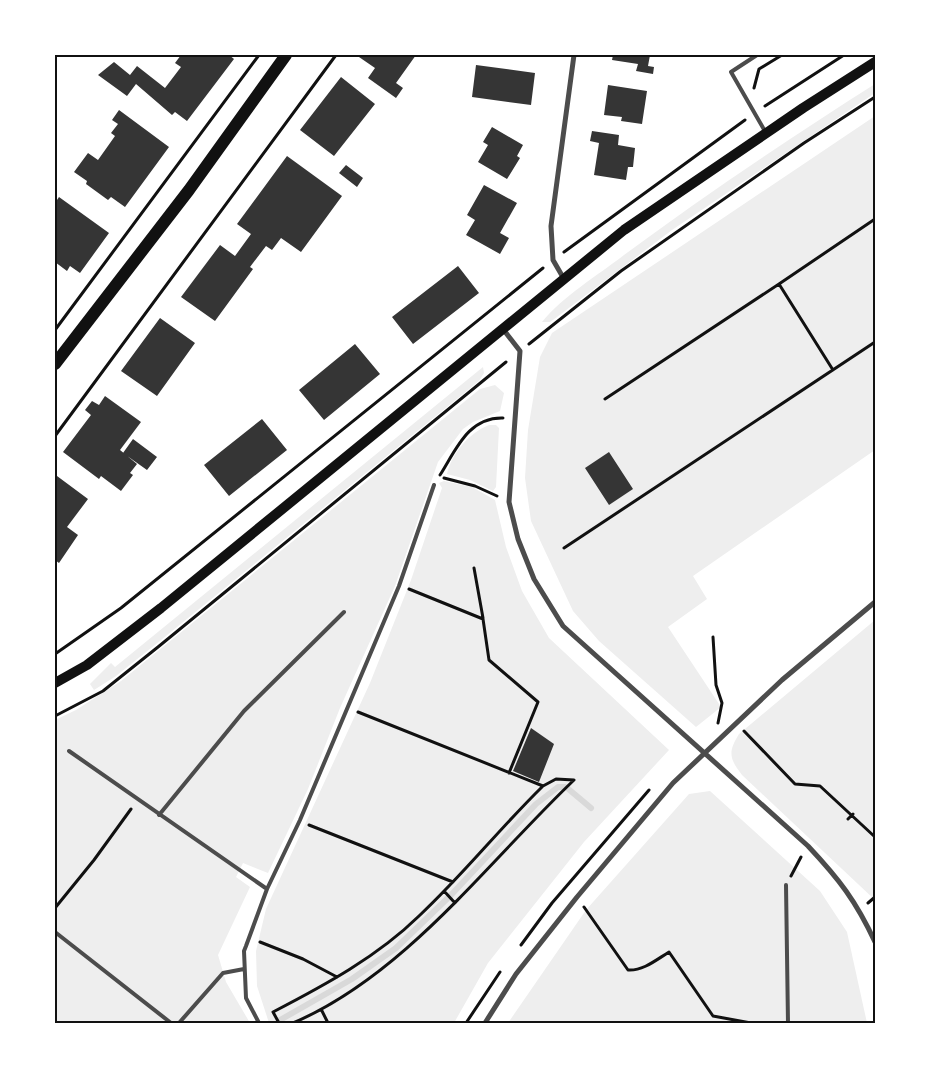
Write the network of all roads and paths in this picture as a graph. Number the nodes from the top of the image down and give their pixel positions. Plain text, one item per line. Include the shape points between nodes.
1 (259, 55) edge
2 (286, 55) edge
3 (336, 55) edge
4 (574, 55) edge
5 (757, 55) edge
6 (782, 55) edge
7 (844, 55) edge
8 (875, 62) edge
9 (756, 82) dead end
10 (875, 97) edge
11 (754, 114) junction
12 (766, 133) junction
13 (875, 219) edge
14 (553, 260) junction
15 (564, 279) junction
16 (779, 284) junction
17 (503, 328) junction
18 (55, 330) edge
19 (875, 342) edge
20 (520, 351) junction
21 (55, 364) edge
22 (833, 370) junction
23 (605, 399) dead end
24 (516, 418) junction
25 (55, 436) edge
26 (434, 485) dead end
27 (509, 502) junction
28 (564, 548) dead end
29 (474, 568) dead end
30 (399, 586) junction
31 (875, 602) edge
32 (344, 612) dead end
33 (484, 619) junction
34 (713, 637) dead end
35 (55, 654) edge
36 (55, 683) edge
37 (347, 707) junction
38 (55, 716) edge
39 (737, 723) junction
40 (724, 737) junction
41 (69, 751) dead end
42 (703, 754) junction
43 (509, 773) junction
44 (543, 786) junction
45 (832, 796) junction
46 (137, 800) junction
47 (828, 801) dead end
48 (853, 814) junction
49 (159, 815) junction
50 (848, 819) dead end
51 (300, 820) junction
52 (875, 837) edge
53 (808, 846) junction
54 (453, 882) junction
55 (786, 885) joint
56 (266, 889) junction
57 (444, 891) junction
58 (577, 897) junction
59 (455, 903) junction
60 (55, 908) edge
61 (55, 932) edge
62 (875, 942) edge
63 (246, 946) junction
64 (244, 969) junction
65 (337, 977) junction
66 (322, 1011) junction
67 (171, 1023) edge
68 (179, 1023) edge
69 (259, 1023) edge
70 (279, 1023) edge
71 (293, 1023) edge
72 (328, 1023) edge
73 (485, 1023) edge
74 (751, 1023) edge
75 (788, 1023) edge

1 - 18 path
2 - 21 main road via 189,190
3 - 25 path
4 - 14 street via 551,226
5 - 11 lane via 731,72
6 - 9 path via 759,70
7 - 11 path
8 - 12 main road
10 - 20 path via 628,265
11 - 12 lane
11 - 14 path
12 - 15 main road via 624,230
13 - 16 path
14 - 15 street
14 - 35 path via 122,608
15 - 17 main road
16 - 22 path
16 - 23 path
17 - 20 street
17 - 36 main road via 161,608 87,665
19 - 22 path
20 - 24 street
20 - 38 path via 158,647 103,690
22 - 28 path
24 - 27 street
24 - 27 path via 489,418 466,433 439,477 475,486
26 - 30 lane
27 - 42 street via 518,539 534,578 563,626
29 - 33 path
30 - 33 path
30 - 37 lane
31 - 39 street via 782,680
32 - 49 lane via 244,711
33 - 43 path via 489,660 538,702
34 - 40 path via 716,685 722,703 717,724
37 - 43 path
37 - 51 lane
39 - 40 street
39 - 45 path via 796,784 820,786
40 - 42 street
41 - 46 lane
42 - 53 street
42 - 58 street via 673,783
43 - 44 path
44 - 54 path
44 - 59 path via 556,779 574,780
45 - 47 path
45 - 48 path
46 - 49 lane
46 - 60 path
48 - 50 path
48 - 52 path
49 - 56 lane
51 - 54 path
51 - 56 lane
53 - 55 path
53 - 62 street via 839,879 860,910
54 - 57 path
55 - 75 lane
56 - 63 lane
57 - 59 path
57 - 65 path via 372,955
58 - 73 street via 516,974
58 - 74 path via 628,970 642,968 669,952 713,1016
59 - 66 path via 392,960
61 - 67 lane
63 - 64 lane
63 - 65 path via 262,942
64 - 68 lane via 223,973
64 - 69 lane via 246,998
65 - 70 path via 273,1012
66 - 71 path
66 - 72 path

